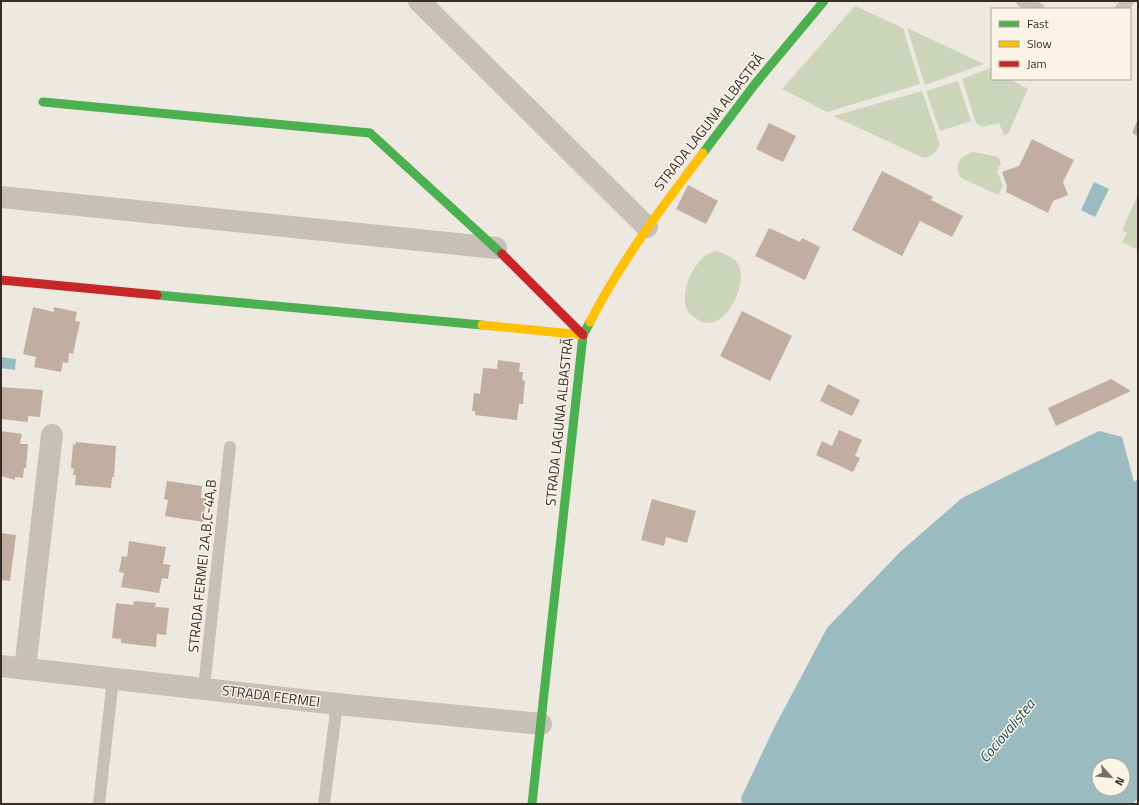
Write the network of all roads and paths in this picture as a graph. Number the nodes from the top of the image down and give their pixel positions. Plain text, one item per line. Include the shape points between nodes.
1 (419, 1) edge
2 (824, 1) edge
3 (1022, 1) edge
4 (1037, 8) edge
5 (43, 102) dead end
6 (1, 197) edge
7 (647, 227) junction
8 (496, 248) junction
9 (1, 280) edge
10 (582, 334) junction
11 (52, 434) dead end
12 (230, 447) dead end
13 (1, 666) edge
14 (25, 669) junction
15 (113, 679) junction
16 (204, 688) junction
17 (337, 704) junction
18 (541, 724) junction
19 (99, 804) edge
20 (324, 804) edge
21 (532, 804) edge

1 - 7 street
2 - 7 street, STRADA LAGUNA ALBASTRĂ via 755,84
3 - 4 lane
5 - 8 street via 370,133
6 - 8 street
7 - 10 street, STRADA LAGUNA ALBASTRĂ
8 - 10 street
9 - 10 street
10 - 18 street, STRADA LAGUNA ALBASTRĂ
11 - 14 street
12 - 16 lane, STRADA FERMEI 2A,B,C-4A,B
13 - 14 street, STRADA FERMEI
14 - 15 street, STRADA FERMEI
15 - 16 street, STRADA FERMEI
15 - 19 lane
16 - 17 street, STRADA FERMEI
17 - 18 street, STRADA FERMEI
17 - 20 lane
18 - 21 street, STRADA LAGUNA ALBASTRĂ

